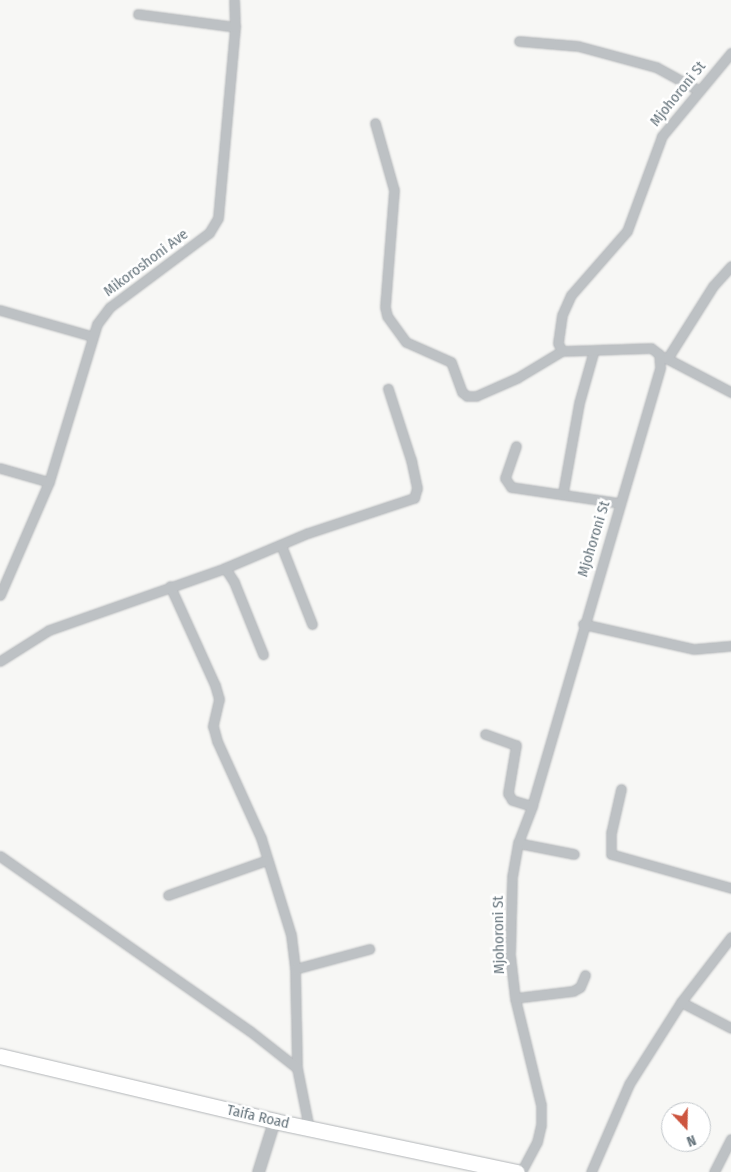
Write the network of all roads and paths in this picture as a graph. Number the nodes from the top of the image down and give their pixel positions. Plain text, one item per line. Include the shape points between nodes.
1 (234, 0) edge
2 (138, 14) dead end
3 (235, 27) junction
4 (519, 41) dead end
5 (731, 53) edge
6 (698, 90) junction
7 (375, 123) dead end
8 (731, 266) edge
9 (0, 310) edge
10 (91, 336) junction
11 (594, 350) junction
12 (562, 351) junction
13 (663, 356) junction
14 (388, 389) dead end
15 (731, 392) edge
16 (516, 446) dead end
17 (0, 468) edge
18 (49, 482) junction
19 (563, 492) junction
20 (618, 503) junction
21 (281, 545) junction
22 (225, 568) junction
23 (170, 586) junction
24 (0, 595) edge
25 (312, 624) dead end
26 (583, 624) junction
27 (731, 646) edge
28 (263, 654) dead end
29 (0, 661) edge
30 (485, 734) dead end
31 (621, 789) dead end
32 (532, 806) junction
33 (518, 843) junction
34 (574, 854) dead end
35 (0, 856) edge
36 (267, 860) junction
37 (731, 888) edge
38 (168, 895) dead end
39 (731, 938) edge
40 (369, 949) dead end
41 (295, 969) junction
42 (585, 975) dead end
43 (515, 998) junction
44 (681, 1002) junction
45 (731, 1028) edge
46 (0, 1056) edge
47 (297, 1068) junction
48 (274, 1121) junction
49 (309, 1128) junction
50 (731, 1139) edge
51 (258, 1172) edge
52 (517, 1172) edge
53 (521, 1172) edge
54 (591, 1172) edge
55 (714, 1172) edge

1 - 3 street, Mikoroshoni Ave
2 - 3 street
3 - 10 street, Mikoroshoni Ave via 220,203 215,225 209,233 110,307
4 - 6 street via 587,48 656,67
5 - 6 street, Mjohoroni St
6 - 12 street, Mjohoroni St via 662,136 627,231 571,295 562,315 558,343
7 - 12 street via 394,190 385,307 387,316 406,342 451,362 462,392 467,396 476,396 517,378
8 - 13 street
9 - 10 street
10 - 18 street, Mikoroshoni Ave via 82,377
11 - 12 street
11 - 13 street via 651,348
11 - 19 street via 579,403
13 - 15 street
13 - 20 street, Mjohoroni St
14 - 21 street via 415,478 414,498
16 - 19 street via 506,483 511,487
17 - 18 street
18 - 24 street, Mikoroshoni Ave
19 - 20 street
20 - 26 street, Mjohoroni St
21 - 22 street
21 - 25 street
22 - 23 street
22 - 28 street via 234,582
23 - 29 street via 49,630
23 - 36 street via 215,685 219,699 213,726 217,741 261,838
26 - 27 street via 694,649
26 - 32 street, Mjohoroni St
30 - 32 street via 516,745 508,792 512,800
31 - 37 street via 610,840 611,854
32 - 33 street, Mjohoroni St
33 - 34 street
33 - 43 street, Mjohoroni St via 510,912
35 - 47 street via 250,1031
36 - 38 street
36 - 41 street via 291,935
39 - 44 street
40 - 41 street
41 - 47 street
42 - 43 street via 580,987 573,991
43 - 53 street, Mjohoroni St via 541,1105 542,1125
44 - 45 street
44 - 54 street via 629,1084
46 - 48 highway, Taifa Road
47 - 49 street
48 - 49 highway, Taifa Road
48 - 51 street
49 - 52 highway, Taifa Road
50 - 55 street

